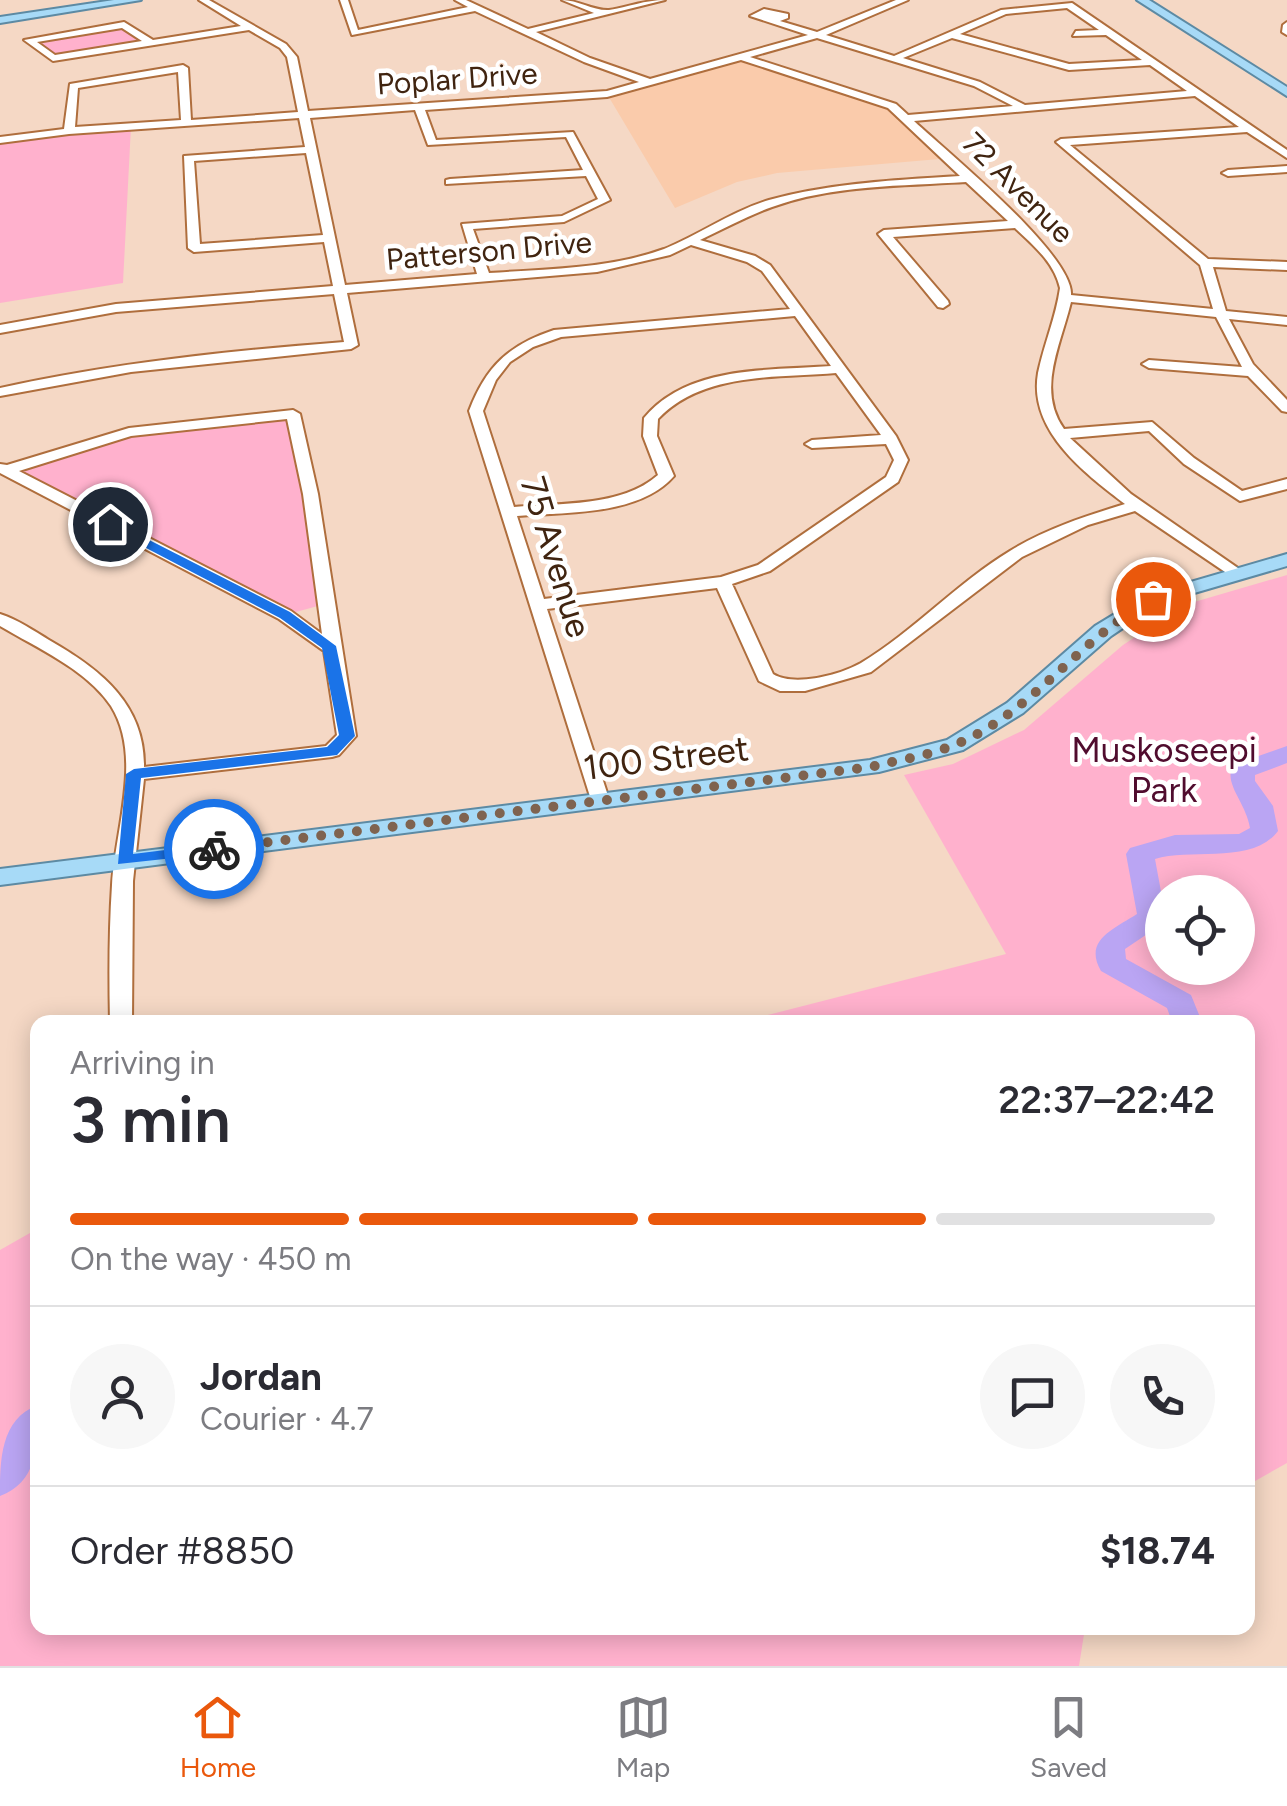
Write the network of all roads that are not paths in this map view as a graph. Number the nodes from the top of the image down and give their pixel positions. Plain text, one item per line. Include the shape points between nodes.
1 (110, 0) edge
2 (136, 0) edge
3 (203, 0) edge
4 (344, 0) edge
5 (460, 0) edge
6 (566, 0) edge
7 (660, 0) edge
8 (904, 0) edge
9 (1142, 0) edge
10 (1153, 0) edge
11 (473, 9) junction
12 (604, 14) junction
13 (0, 18) edge
14 (773, 21) dead end
15 (250, 27) junction
16 (530, 31) junction
17 (1108, 32) junction
18 (1076, 34) dead end
19 (819, 35) junction
20 (953, 36) junction
21 (150, 42) junction
22 (742, 57) junction
23 (894, 59) junction
24 (1152, 62) junction
25 (649, 82) junction
26 (1287, 84) edge
27 (1287, 92) edge
28 (1199, 94) junction
29 (1021, 106) junction
30 (419, 107) junction
31 (303, 114) junction
32 (909, 118) junction
33 (186, 122) junction
34 (1250, 129) junction
35 (68, 131) junction
36 (0, 140) edge
37 (310, 150) junction
38 (1287, 155) edge
39 (1287, 169) edge
40 (590, 173) junction
41 (1228, 173) dead end
42 (971, 178) junction
43 (450, 182) dead end
44 (1017, 224) junction
45 (330, 238) junction
46 (690, 241) junction
47 (1205, 263) junction
48 (1287, 266) edge
49 (484, 278) junction
50 (341, 289) junction
51 (1065, 298) junction
52 (943, 304) dead end
53 (801, 312) junction
54 (1221, 314) junction
55 (1287, 321) edge
56 (0, 329) edge
57 (1149, 364) dead end
58 (841, 369) junction
59 (1248, 372) junction
60 (0, 392) edge
61 (1287, 408) edge
62 (1060, 434) junction
63 (890, 439) junction
64 (812, 444) dead end
65 (3, 468) edge
66 (1287, 484) edge
67 (1137, 505) junction
68 (507, 512) junction
69 (1287, 560) edge
70 (1238, 573) junction
71 (723, 582) junction
72 (325, 604) junction
73 (536, 604) junction
74 (285, 615) junction
75 (4, 625) edge
76 (329, 646) junction
77 (134, 774) junction
78 (600, 802) junction
79 (124, 861) junction
80 (0, 877) edge
81 (121, 1015) edge

1 - 13 main road
2 - 13 main road
3 - 15 street
4 - 11 street via 355,34
5 - 11 street
6 - 12 street
7 - 12 street
8 - 19 street, Poplar Drive
9 - 27 main road
10 - 26 main road
11 - 16 street
12 - 16 street
14 - 19 street
15 - 21 street
15 - 31 street via 292,57
16 - 25 street
17 - 18 street
17 - 20 street via 1069,5 1004,12
17 - 24 street
19 - 22 street, Poplar Drive
19 - 23 street
20 - 23 street
20 - 24 street via 1069,67
21 - 21 street via 124,25 29,40 53,58
22 - 25 street, Poplar Drive
22 - 32 street, 72 Avenue via 883,101
23 - 29 street via 977,84
24 - 28 street
25 - 30 street, Poplar Drive via 607,94
28 - 29 street
28 - 34 street
29 - 32 street
30 - 31 street, Poplar Drive
30 - 40 street via 432,142 569,134
31 - 33 street, Poplar Drive
31 - 37 street
32 - 42 street, 72 Avenue
33 - 35 street, Poplar Drive
33 - 35 street via 183,68 72,86
34 - 38 street
34 - 47 street via 1060,142
35 - 36 street, Poplar Drive
37 - 45 street
37 - 45 street via 188,158 194,248
39 - 41 street
40 - 43 street
40 - 49 street via 604,200 564,219 466,226
42 - 44 street, 72 Avenue
42 - 46 street, Patterson Drive via 800,196
44 - 51 street, 72 Avenue via 1058,268
44 - 52 street via 884,234
45 - 50 street
46 - 49 street, Patterson Drive via 597,268
46 - 53 street via 766,268
47 - 48 street
47 - 54 street
49 - 50 street, Patterson Drive
50 - 56 street, Patterson Drive via 116,308
50 - 60 street via 351,344 164,362
51 - 54 street
51 - 62 street, 72 Avenue via 1043,398
53 - 58 street
53 - 68 street, 75 Avenue via 559,333 522,344 488,375 476,411
54 - 55 street
54 - 59 street
57 - 59 street
58 - 63 street
58 - 68 street via 691,388 651,418 650,436 666,476 659,486 609,501
59 - 61 street
62 - 66 street via 1152,426 1240,496
62 - 67 street, 72 Avenue
63 - 64 street
63 - 71 street via 901,460 893,479 798,548
65 - 72 street via 129,432 293,414 312,486
65 - 74 street
67 - 70 street, 72 Avenue
67 - 71 street via 1016,554 865,668 805,686 780,686 765,676
68 - 73 street, 75 Avenue
69 - 70 main road, 100 Street
70 - 78 main road, 100 Street via 1136,608 1015,708 955,745 871,767
71 - 73 street
72 - 74 street
72 - 76 street
73 - 78 street, 75 Avenue
74 - 76 street
75 - 77 street via 96,680 119,704 132,729
76 - 77 street via 347,736 332,751
77 - 79 street
78 - 79 main road, 100 Street
79 - 80 main road, 100 Street
79 - 81 street

